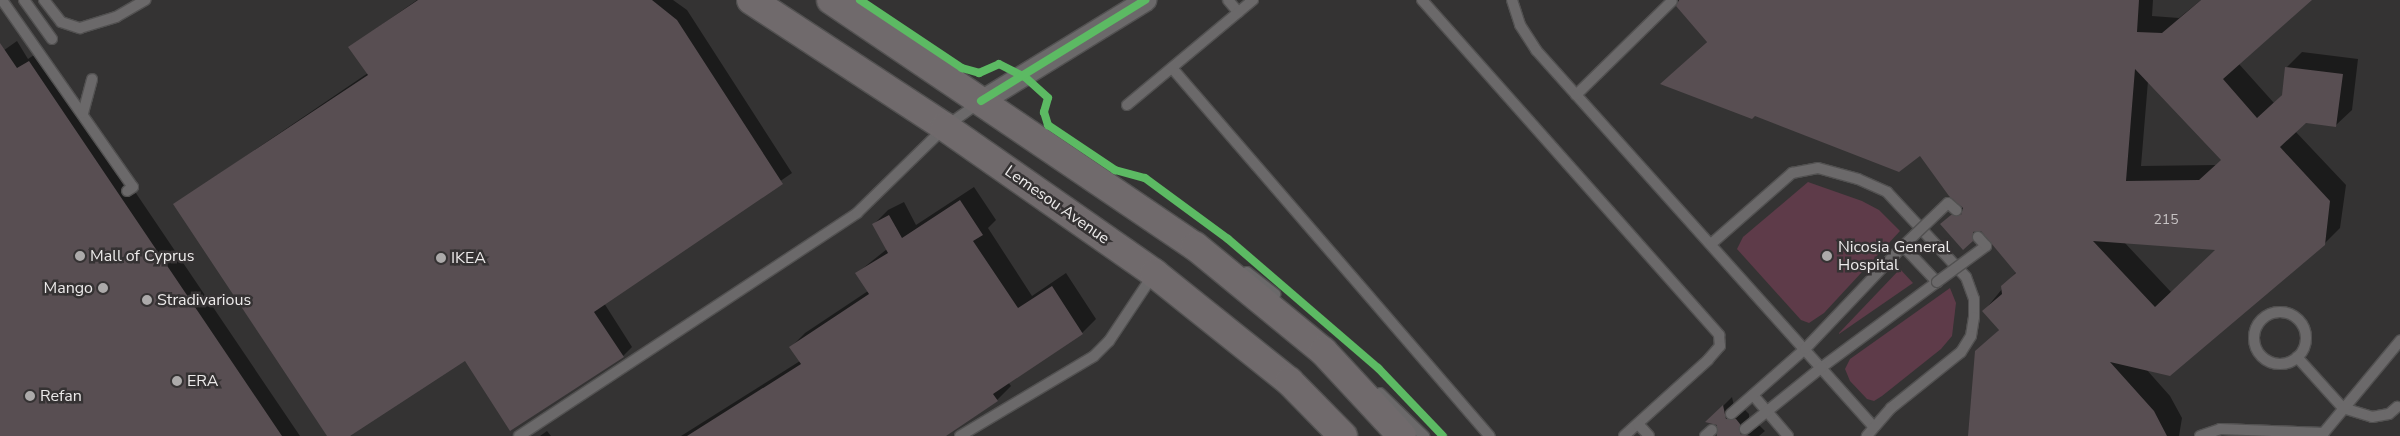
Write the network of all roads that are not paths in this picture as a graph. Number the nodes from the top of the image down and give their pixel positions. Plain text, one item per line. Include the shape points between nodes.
1 (2, 0) edge
2 (24, 0) edge
3 (44, 0) edge
4 (139, 0) edge
5 (146, 0) edge
6 (751, 0) edge
7 (831, 0) edge
8 (1145, 0) edge
9 (1228, 0) edge
10 (1253, 0) edge
11 (1422, 0) edge
12 (1512, 0) edge
13 (1672, 1) edge
14 (1238, 12) junction
15 (116, 17) junction
16 (52, 39) dead end
17 (1172, 68) junction
18 (92, 79) dead end
19 (1576, 95) junction
20 (981, 101) junction
21 (1128, 105) dead end
22 (80, 108) junction
23 (945, 127) junction
24 (127, 190) dead end
25 (1956, 210) dead end
26 (1165, 212) dead end
27 (1978, 237) dead end
28 (1712, 244) junction
29 (1903, 246) junction
30 (1154, 273) junction
31 (1937, 282) junction
32 (1288, 306) dead end
33 (1302, 318) dead end
34 (2400, 341) edge
35 (1805, 349) junction
36 (2297, 357) junction
37 (1822, 367) junction
38 (1753, 395) junction
39 (2397, 407) dead end
40 (2343, 408) junction
41 (1767, 411) junction
42 (1731, 414) dead end
43 (1638, 424) junction
44 (1873, 426) junction
45 (1745, 430) dead end
46 (2322, 434) edge
47 (519, 436) edge
48 (960, 436) edge
49 (1343, 436) edge
50 (1402, 436) edge
51 (1424, 436) edge
52 (1490, 436) edge
53 (1624, 436) edge
54 (1649, 436) edge
55 (1788, 436) edge
56 (1867, 436) edge
57 (2200, 436) edge

1 - 22 lane
2 - 16 lane
3 - 15 lane via 61,22 80,28
4 - 15 lane
5 - 15 lane
6 - 23 main road, Lemesou Avenue
7 - 20 main road
8 - 20 street
9 - 14 lane
10 - 14 lane
11 - 43 lane via 1719,335 1720,346 1708,360
12 - 19 lane via 1520,25 1536,50
13 - 19 lane
14 - 17 lane
17 - 21 lane
17 - 52 lane
18 - 22 lane
19 - 28 lane
20 - 23 lane
20 - 50 main road via 1130,195 1255,292 1323,351
22 - 24 lane via 133,187
23 - 30 main road, Lemesou Avenue
23 - 47 lane via 857,213
25 - 29 lane, bridge via 1948,203
26 - 32 lane
27 - 31 lane, bridge via 1986,246
28 - 35 lane
28 - 44 lane via 1792,173 1818,168 1858,179 1887,192 1966,277 1974,299 1974,317 1970,336 1961,352
29 - 31 lane
29 - 35 lane
30 - 48 lane via 1113,336 1094,356
30 - 49 main road, Lemesou Avenue via 1289,381
31 - 37 lane
33 - 51 lane
34 - 40 lane
35 - 37 lane
35 - 38 lane
36 - 36 lane via 2290,362 2274,363 2260,354 2254,339 2255,330 2265,316 2282,312 2290,314 2303,325 2306,342
36 - 40 lane
37 - 41 lane
37 - 44 lane
38 - 41 lane
38 - 42 lane
39 - 40 lane via 2389,414 2372,417
40 - 46 lane
41 - 45 lane
41 - 55 lane
43 - 53 lane
43 - 54 lane
44 - 56 lane
46 - 57 lane via 2220,429

